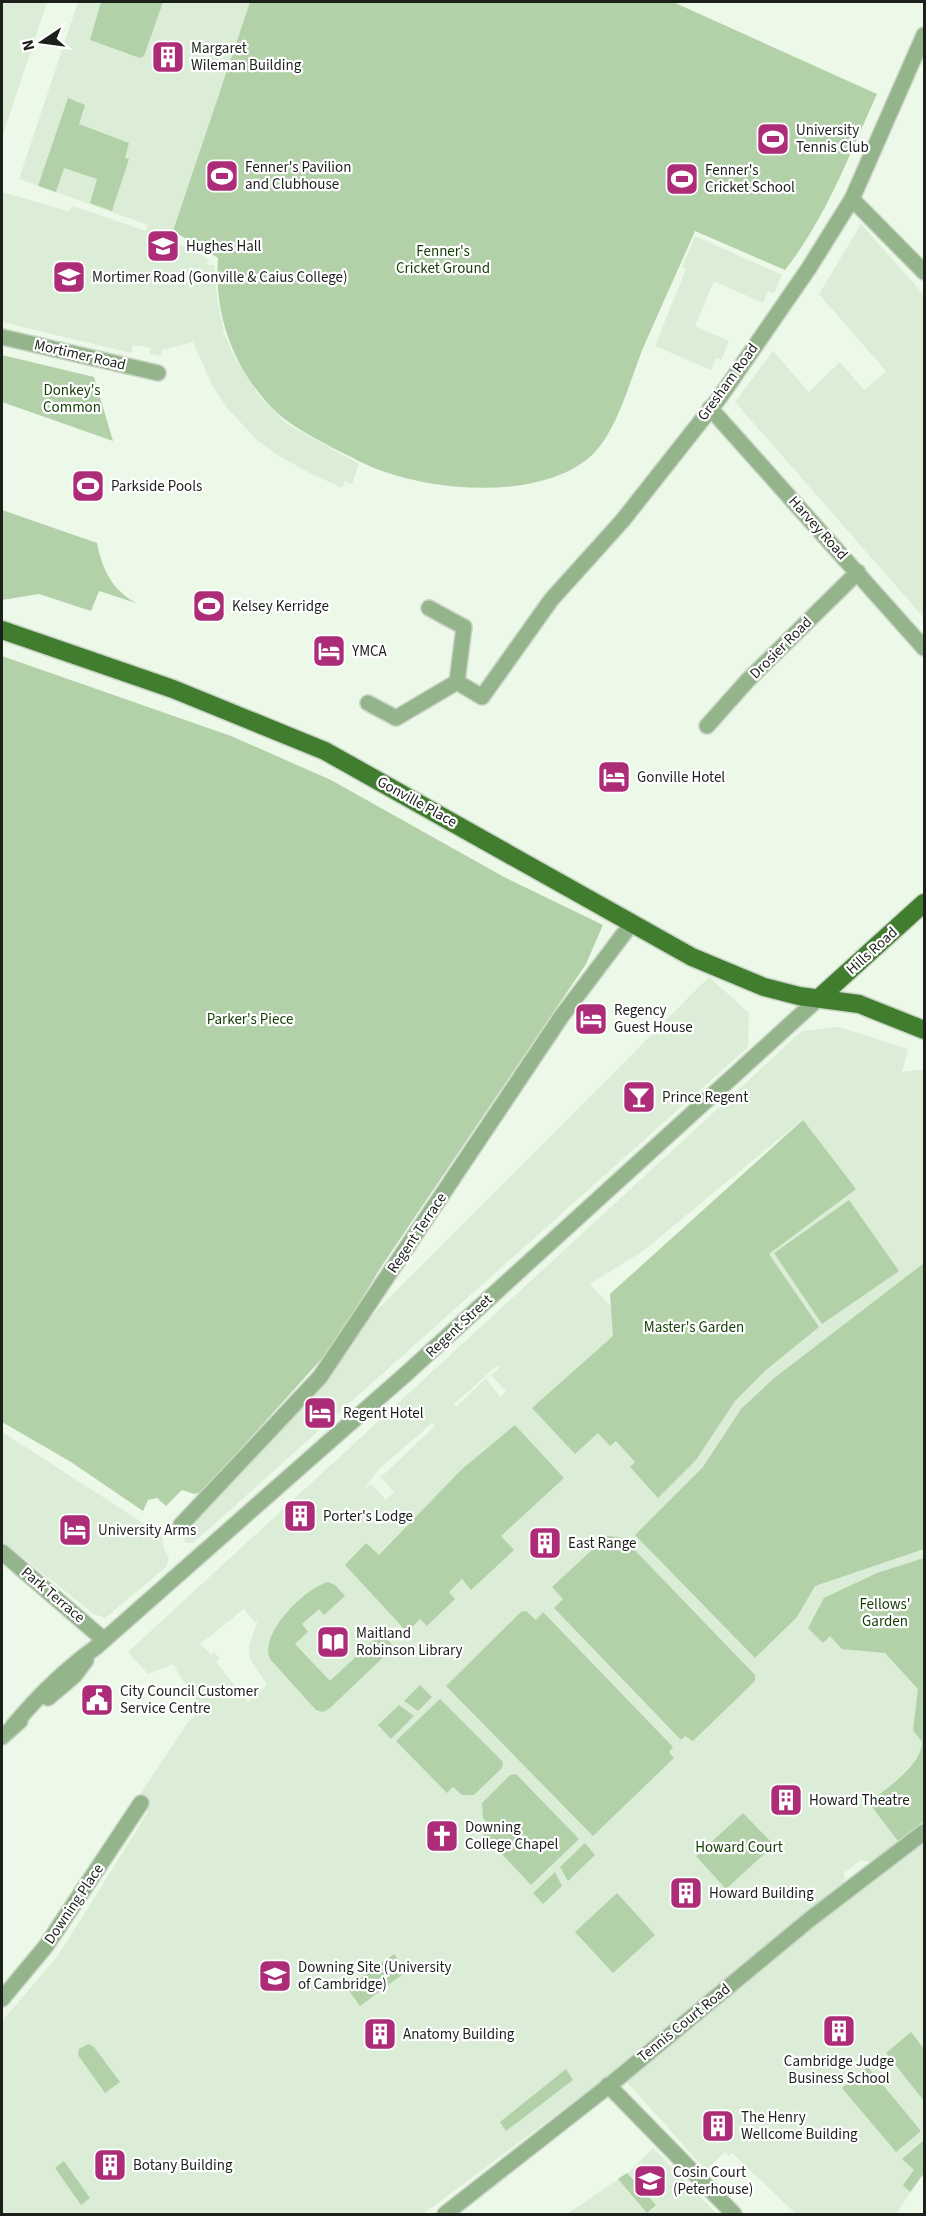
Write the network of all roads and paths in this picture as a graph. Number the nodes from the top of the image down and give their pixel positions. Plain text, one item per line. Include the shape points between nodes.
1 (924, 35) edge
2 (852, 199) junction
3 (924, 272) edge
4 (2, 337) edge
5 (158, 374) dead end
6 (710, 408) junction
7 (858, 572) junction
8 (429, 608) dead end
9 (2, 630) edge
10 (924, 648) edge
11 (457, 682) junction
12 (368, 703) dead end
13 (707, 726) dead end
14 (924, 903) edge
15 (632, 923) junction
16 (819, 998) junction
17 (924, 1030) edge
18 (181, 1525) dead end
19 (2, 1552) edge
20 (99, 1644) junction
21 (2, 1737) edge
22 (141, 1803) dead end
23 (924, 1833) edge
24 (2, 1999) edge
25 (608, 2085) junction
26 (452, 2212) edge
27 (734, 2214) edge

1 - 2 street, Gresham Road
2 - 3 street
2 - 6 street, Gresham Road via 809,268
4 - 5 street, Mortimer Road
6 - 7 street, Harvey Road
6 - 11 street, Gresham Road via 623,520 551,600 482,697
7 - 10 street, Harvey Road
7 - 13 street, Drosier Road
8 - 11 street via 464,627
9 - 15 main road, Gonville Place via 173,689 325,751
11 - 12 street via 396,718
14 - 16 main road, Hills Road
15 - 16 main road, Gonville Place via 692,957 764,987
15 - 18 street, Regent Terrace via 559,1020 320,1377
16 - 17 main road, Gonville Place via 859,1004
16 - 20 street, Regent Street via 390,1388
19 - 20 street, Park Terrace
20 - 21 street, Regent Street via 66,1668
22 - 24 street, Downing Place via 46,1946
23 - 25 street, Tennis Court Road via 809,1920
25 - 26 street, Tennis Court Road
25 - 27 street

